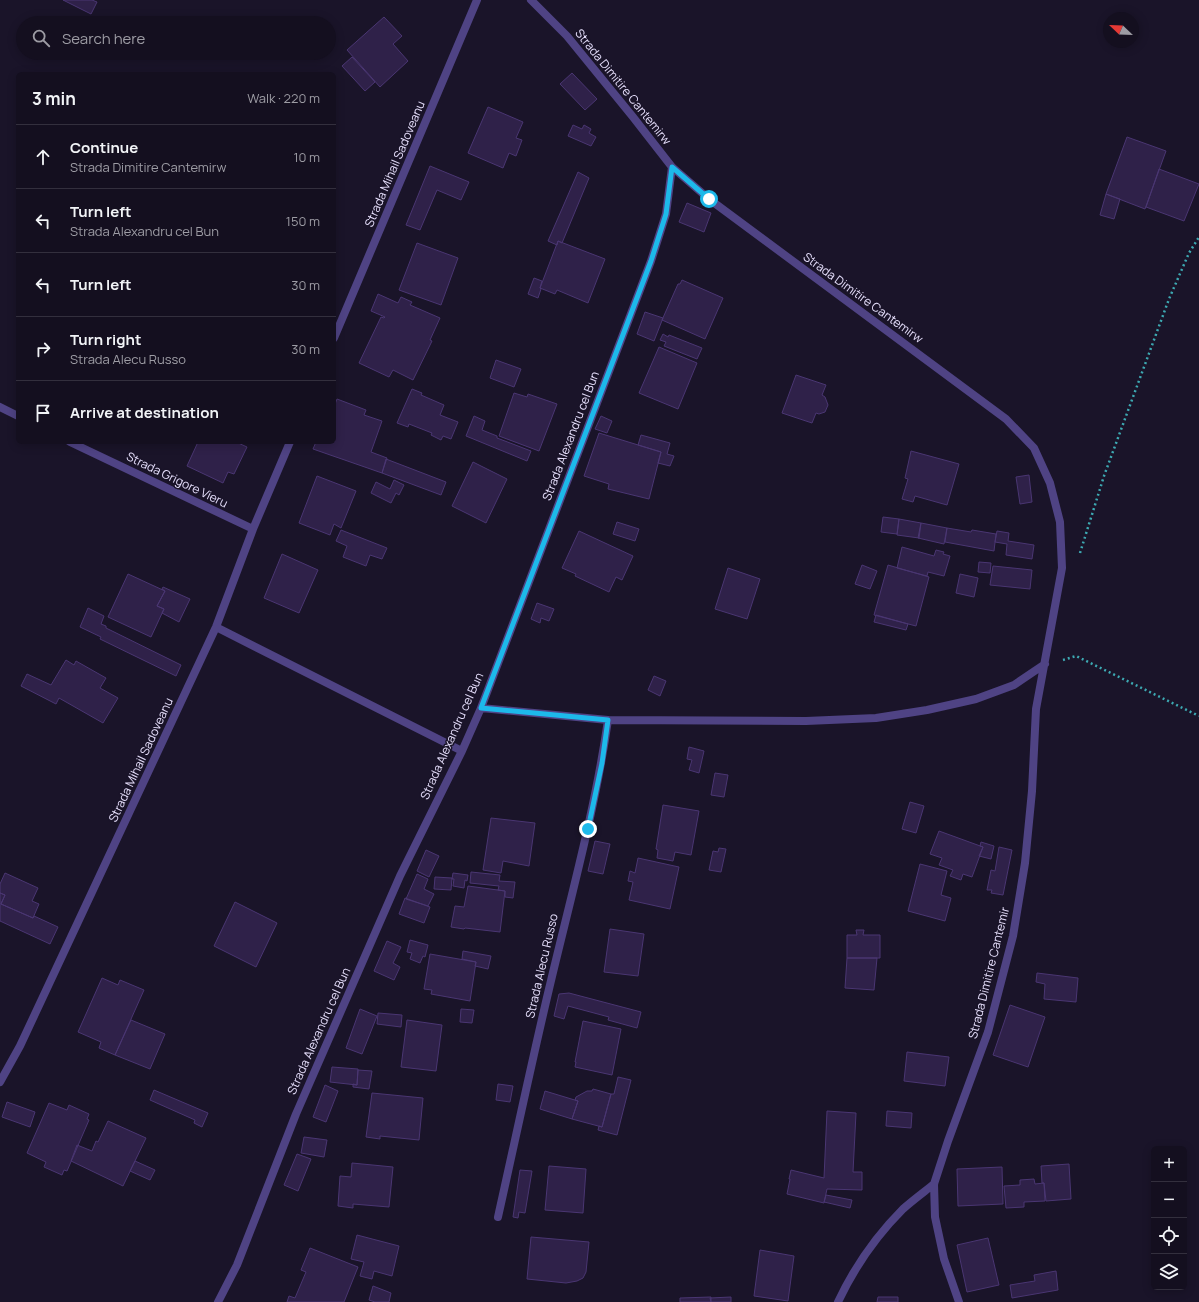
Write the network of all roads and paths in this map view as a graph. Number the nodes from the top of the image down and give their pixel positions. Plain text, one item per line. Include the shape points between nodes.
1 (477, 0) edge
2 (531, 0) edge
3 (672, 167) junction
4 (1199, 237) edge
5 (336, 333) edge
6 (0, 407) edge
7 (16, 415) edge
8 (74, 444) edge
9 (289, 444) edge
10 (253, 529) junction
11 (1078, 558) dead end
12 (216, 627) junction
13 (1045, 664) junction
14 (481, 708) junction
15 (1199, 716) edge
16 (608, 720) junction
17 (462, 751) junction
18 (0, 1082) edge
19 (934, 1184) junction
20 (498, 1217) dead end
21 (218, 1302) edge
22 (838, 1302) edge
23 (960, 1302) edge

1 - 5 street, Strada Mihail Sadoveanu
2 - 3 street, Strada Dimitire Cantemirw via 567,36
3 - 13 street, Strada Dimitire Cantemirw via 715,204 1006,419 1034,448 1050,483 1060,522 1062,568
3 - 14 street, Strada Alexandru cel Bun via 666,214 651,261
4 - 11 path via 1189,253 1169,299 1104,476
6 - 7 street
8 - 10 street, Strada Grigore Vieru
9 - 10 street, Strada Mihail Sadoveanu
10 - 12 street, Strada Mihail Sadoveanu
12 - 17 street
12 - 18 street, Strada Mihail Sadoveanu via 20,1046
13 - 15 path via 1076,656
13 - 16 street via 1014,685 976,699 876,718 806,721
13 - 19 street, Strada Dimitire Cantemir via 1036,709 1025,864 1013,936 988,1032
14 - 16 street
14 - 17 street, Strada Alexandru cel Bun
16 - 20 street, Strada Alecu Russo via 588,829 548,990
17 - 21 street, Strada Alexandru cel Bun via 397,883 296,1114 237,1265
19 - 22 street via 904,1209 876,1239
19 - 23 street, Strada Dimitire Cantemir via 935,1217 944,1259

